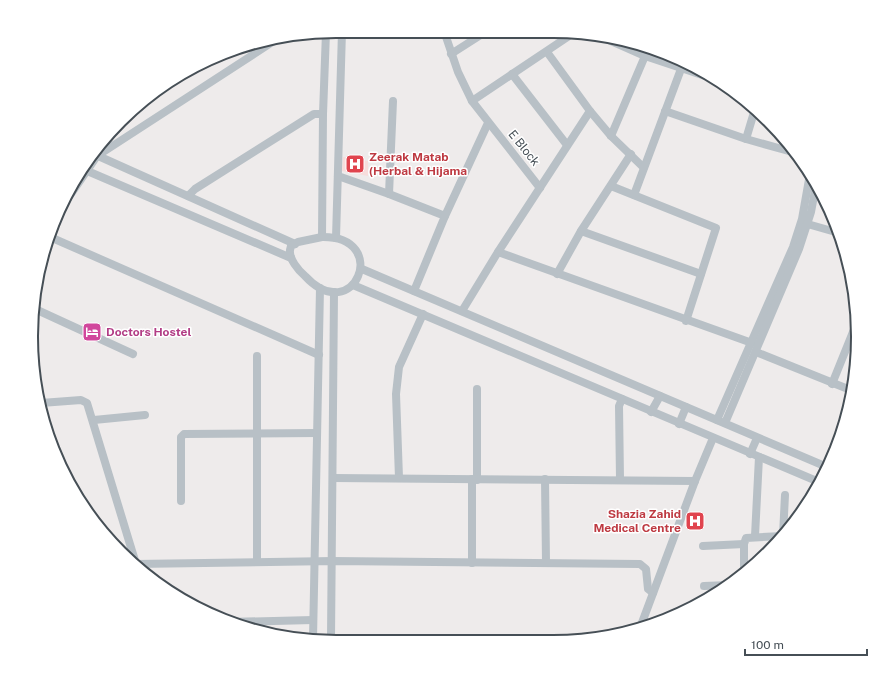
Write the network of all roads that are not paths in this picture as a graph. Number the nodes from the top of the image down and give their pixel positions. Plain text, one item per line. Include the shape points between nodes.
1 (342, 38) edge
2 (446, 38) edge
3 (476, 38) edge
4 (326, 39) edge
5 (566, 39) edge
6 (265, 47) edge
7 (624, 47) edge
8 (547, 52) junction
9 (451, 54) junction
10 (645, 56) junction
11 (681, 69) junction
12 (690, 72) edge
13 (512, 74) junction
14 (393, 101) dead end
15 (472, 101) junction
16 (590, 111) junction
17 (665, 111) junction
18 (323, 114) junction
19 (753, 116) edge
20 (488, 123) junction
21 (611, 136) junction
22 (746, 139) junction
23 (567, 145) junction
24 (785, 150) edge
25 (103, 152) edge
26 (631, 154) junction
27 (98, 157) edge
28 (643, 167) junction
29 (88, 171) edge
30 (338, 176) junction
31 (809, 184) edge
32 (610, 186) junction
33 (540, 188) junction
34 (814, 192) edge
35 (389, 194) junction
36 (634, 195) junction
37 (188, 196) junction
38 (445, 216) junction
39 (804, 223) junction
40 (581, 231) junction
41 (831, 231) edge
42 (322, 237) junction
43 (336, 238) junction
44 (55, 239) edge
45 (295, 244) junction
46 (498, 252) junction
47 (291, 258) junction
48 (362, 269) junction
49 (557, 274) junction
50 (701, 274) junction
51 (353, 285) junction
52 (320, 288) junction
53 (414, 291) junction
54 (334, 292) junction
55 (40, 312) edge
56 (462, 312) junction
57 (423, 314) junction
58 (686, 321) junction
59 (851, 337) edge
60 (752, 343) junction
61 (756, 352) junction
62 (133, 354) dead end
63 (319, 355) junction
64 (257, 356) dead end
65 (832, 384) junction
66 (477, 389) dead end
67 (846, 389) edge
68 (660, 396) junction
69 (622, 399) junction
70 (46, 403) edge
71 (686, 407) junction
72 (651, 412) junction
73 (145, 415) dead end
74 (94, 420) junction
75 (721, 421) junction
76 (679, 424) junction
77 (257, 433) junction
78 (317, 433) junction
79 (713, 438) junction
80 (757, 438) junction
81 (750, 454) junction
82 (758, 457) junction
83 (822, 465) edge
84 (333, 478) junction
85 (399, 478) junction
86 (545, 479) junction
87 (620, 479) junction
88 (474, 480) junction
89 (814, 480) edge
90 (695, 481) junction
91 (786, 495) dead end
92 (181, 501) dead end
93 (783, 525) edge
94 (756, 536) junction
95 (774, 536) edge
96 (744, 544) junction
97 (703, 546) dead end
98 (133, 555) edge
99 (315, 561) junction
100 (333, 561) junction
101 (257, 562) junction
102 (546, 562) junction
103 (472, 563) junction
104 (144, 564) edge
105 (744, 565) edge
106 (717, 585) edge
107 (704, 586) dead end
108 (653, 593) junction
109 (313, 620) junction
110 (643, 621) edge
111 (249, 622) edge
112 (313, 634) edge
113 (331, 635) edge

1 - 30 street
2 - 9 street, E Block
3 - 9 street
4 - 18 street
5 - 8 street
6 - 25 street
7 - 10 street
8 - 13 street
8 - 16 street
9 - 15 street, E Block
10 - 11 street
10 - 21 street
11 - 12 street
11 - 17 street
13 - 15 street
13 - 23 street
14 - 35 street
15 - 20 street, E Block
16 - 21 street
16 - 23 street
17 - 22 street
17 - 28 street
18 - 37 street via 314,114 195,189
18 - 42 street
19 - 22 street
20 - 33 street, E Block
20 - 38 street
21 - 26 street
22 - 24 street
23 - 33 street
26 - 28 street
26 - 32 street
27 - 37 street
28 - 36 street
29 - 47 street
30 - 35 street
30 - 43 street
31 - 39 street
32 - 36 street
32 - 40 street
33 - 46 street
34 - 39 street
35 - 38 street
36 - 50 street via 716,228
37 - 45 street
38 - 53 street
39 - 41 street
39 - 60 street
39 - 61 street via 799,250
40 - 49 street
40 - 50 street
42 - 43 street
42 - 45 street
43 - 48 street via 344,241 355,251
44 - 63 street
45 - 47 street via 290,250
46 - 49 street
46 - 56 street
47 - 52 street via 303,275
48 - 51 street
48 - 53 street
49 - 58 street
50 - 58 street
51 - 54 street
51 - 57 street
52 - 54 street
52 - 63 street
53 - 56 street
54 - 84 street
55 - 62 street
56 - 68 street
57 - 69 street
57 - 85 street via 399,367 396,394
58 - 60 street
59 - 65 street
60 - 75 street
61 - 65 street
61 - 75 street
63 - 78 street
64 - 77 street
65 - 67 street
66 - 88 street
68 - 71 street
68 - 72 street
69 - 72 street
69 - 87 street via 619,406
70 - 74 street via 81,400 87,403
71 - 75 street
71 - 76 street
72 - 76 street
73 - 74 street
74 - 98 street
75 - 80 street
76 - 79 street
77 - 78 street
77 - 92 street via 184,434 181,437
77 - 101 street
78 - 99 street
79 - 81 street
79 - 90 street
80 - 81 street
80 - 83 street
81 - 82 street
82 - 89 street
82 - 94 street
84 - 85 street
84 - 100 street
85 - 88 street
86 - 87 street
86 - 88 street
86 - 102 street
87 - 90 street
88 - 103 street
90 - 108 street
91 - 93 street
94 - 95 street
94 - 96 street via 746,538
96 - 97 street
96 - 105 street
99 - 100 street
99 - 101 street
99 - 109 street
100 - 103 street
100 - 113 street
101 - 104 street
102 - 103 street
102 - 108 street via 640,564 646,570 648,589
106 - 107 street
108 - 110 street
109 - 111 street
109 - 112 street

